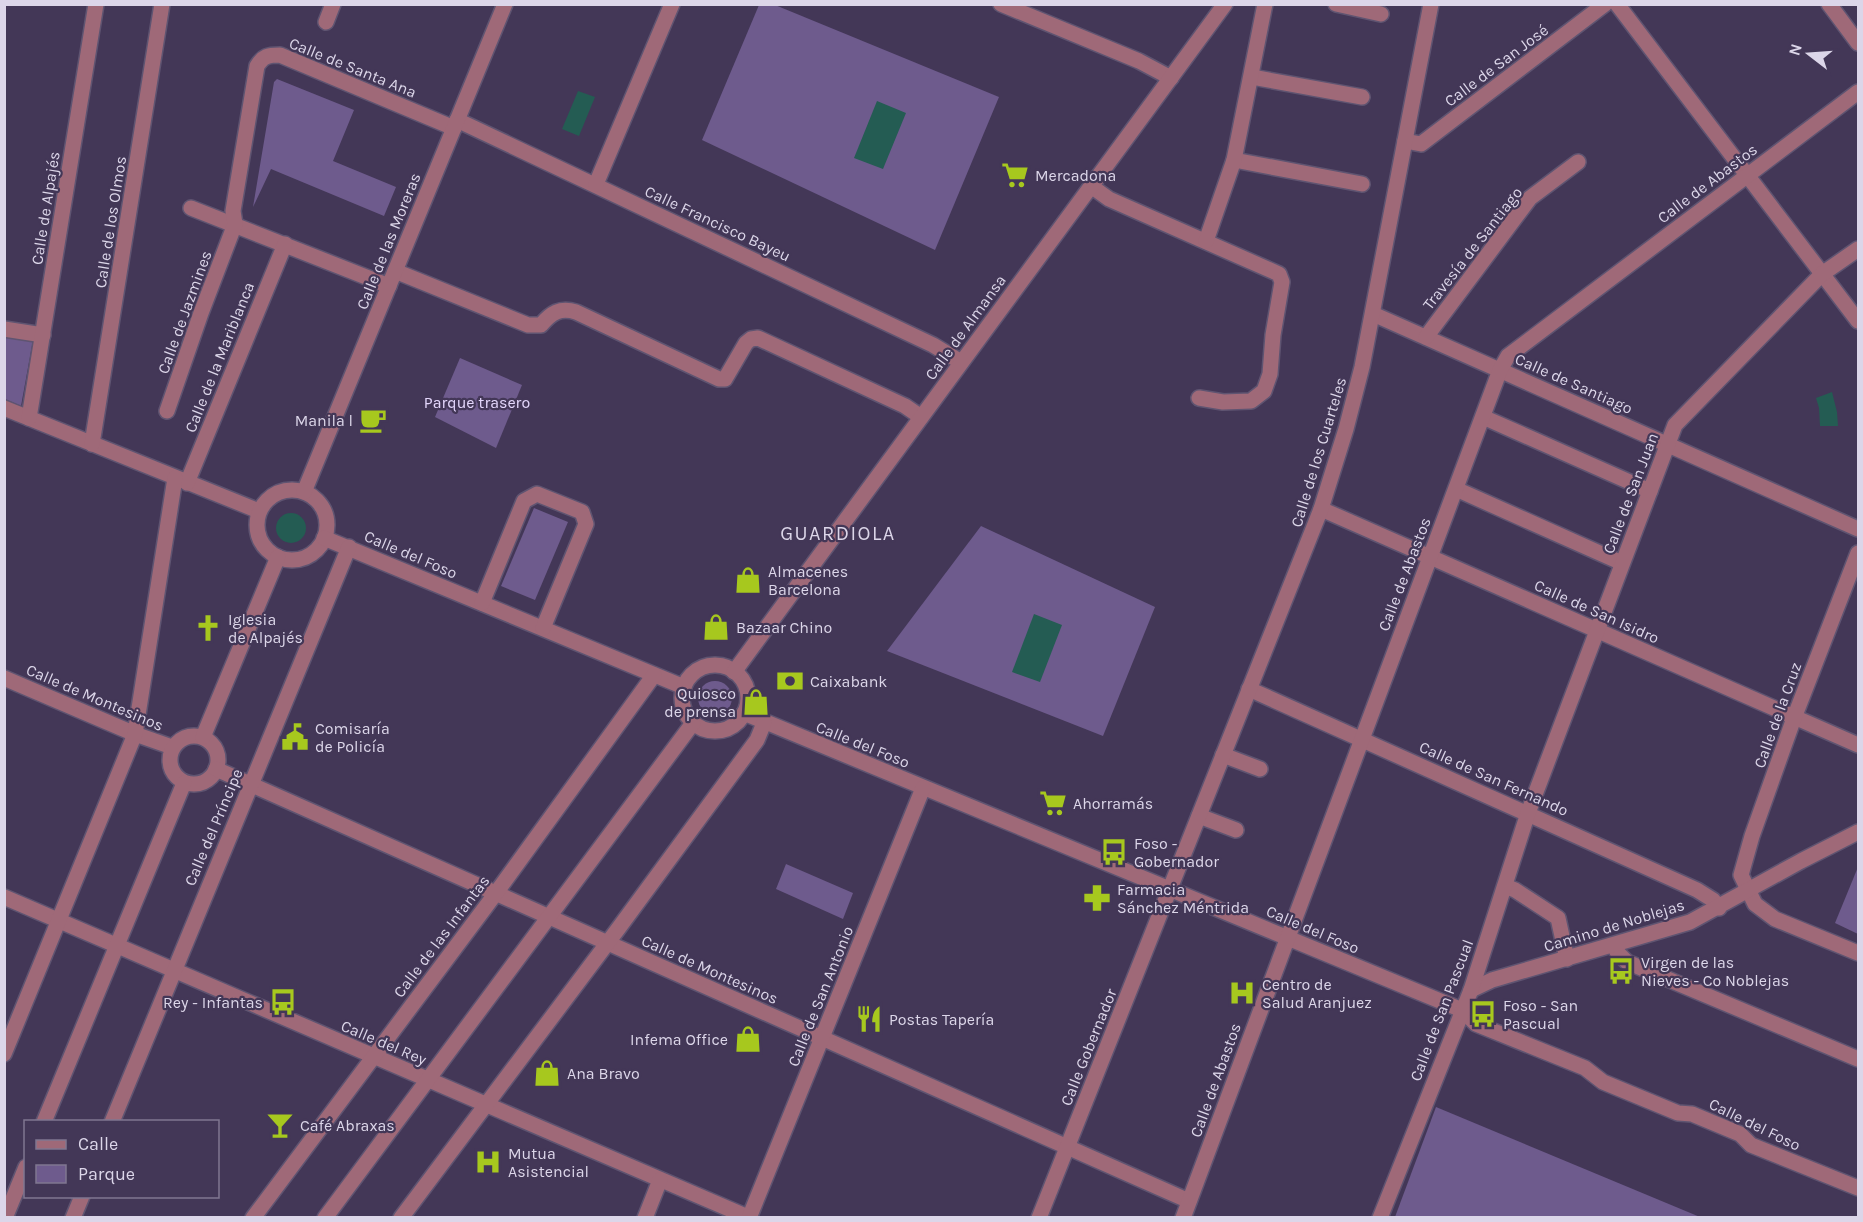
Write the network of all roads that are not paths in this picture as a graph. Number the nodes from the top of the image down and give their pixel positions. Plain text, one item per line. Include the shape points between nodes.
1 (96, 4) edge
2 (162, 4) edge
3 (333, 4) edge
4 (505, 4) edge
5 (672, 4) edge
6 (1000, 4) edge
7 (1226, 4) edge
8 (1265, 4) edge
9 (1336, 4) edge
10 (1431, 4) edge
11 (1605, 4) edge
12 (1617, 4) edge
13 (1829, 4) edge
14 (1382, 14) dead end
15 (326, 22) dead end
16 (1858, 43) edge
17 (1252, 77) junction
18 (1171, 78) junction
19 (1858, 92) edge
20 (1362, 98) dead end
21 (456, 124) junction
22 (1405, 141) junction
23 (1234, 160) junction
24 (1578, 162) dead end
25 (1747, 175) junction
26 (596, 184) junction
27 (1362, 184) dead end
28 (1091, 186) junction
29 (191, 208) dead end
30 (235, 225) junction
31 (1206, 241) junction
32 (285, 244) junction
33 (1858, 249) edge
34 (395, 271) junction
35 (1822, 273) junction
36 (389, 286) junction
37 (1373, 314) junction
38 (1858, 321) edge
39 (4, 328) edge
40 (43, 335) junction
41 (1426, 337) junction
42 (961, 362) junction
43 (1500, 370) junction
44 (1199, 398) dead end
45 (4, 408) edge
46 (167, 411) dead end
47 (921, 417) junction
48 (1483, 417) junction
49 (29, 418) junction
50 (92, 444) junction
51 (1667, 444) junction
52 (181, 481) junction
53 (1456, 489) junction
54 (1650, 491) junction
55 (304, 492) junction
56 (1321, 509) junction
57 (259, 512) junction
58 (1858, 529) edge
59 (324, 538) junction
60 (349, 548) junction
61 (1858, 553) edge
62 (1430, 556) junction
63 (278, 557) junction
64 (1623, 563) junction
65 (482, 603) junction
66 (543, 628) junction
67 (1597, 630) junction
68 (734, 672) junction
69 (654, 675) junction
70 (4, 678) edge
71 (684, 687) junction
72 (1249, 689) junction
73 (744, 713) junction
74 (1794, 718) junction
75 (693, 723) junction
76 (764, 723) junction
77 (135, 734) junction
78 (203, 737) junction
79 (1361, 739) junction
80 (1858, 745) edge
81 (172, 747) junction
82 (1223, 755) junction
83 (216, 769) junction
84 (1260, 769) dead end
85 (184, 783) junction
86 (250, 784) junction
87 (923, 788) junction
88 (1528, 813) junction
89 (1199, 816) junction
90 (1236, 830) dead end
91 (1858, 832) edge
92 (1505, 886) junction
93 (1170, 890) junction
94 (1749, 891) junction
95 (496, 893) junction
96 (4, 897) edge
97 (1719, 908) junction
98 (548, 916) junction
99 (59, 920) junction
100 (1288, 938) junction
101 (608, 943) junction
102 (117, 945) junction
103 (1615, 945) junction
104 (1858, 953) edge
105 (1567, 959) junction
106 (173, 970) junction
107 (1471, 990) junction
108 (1462, 1010) junction
109 (822, 1038) junction
110 (4, 1054) edge
111 (373, 1057) junction
112 (1858, 1059) edge
113 (428, 1080) junction
114 (485, 1105) junction
115 (45, 1120) edge
116 (113, 1120) edge
117 (1067, 1147) junction
118 (24, 1172) edge
119 (660, 1180) junction
120 (1858, 1188) edge
121 (82, 1198) edge
122 (1189, 1201) junction
123 (749, 1217) edge
124 (5, 1218) edge
125 (73, 1218) edge
126 (253, 1218) edge
127 (325, 1218) edge
128 (400, 1218) edge
129 (645, 1218) edge
130 (1039, 1218) edge
131 (1183, 1218) edge
132 (1380, 1218) edge

1 - 40 street, Calle de Alpajés
2 - 50 street, Calle de los Olmos
3 - 15 street
4 - 21 street, Calle de las Moreras
5 - 26 street
6 - 18 street
7 - 18 street, Calle de Almansa
8 - 17 street
9 - 14 street
10 - 22 street, Calle de los Cuarteles
11 - 22 street, Calle de San José via 1421,144
12 - 25 street
13 - 16 street
17 - 20 street
17 - 23 street
18 - 28 street, Calle de Almansa
19 - 25 street, Calle de Abastos
21 - 26 street, Calle Francisco Bayeu
21 - 30 street, Calle de Santa Ana via 280,56 268,55 257,66 233,211
21 - 34 street, Calle de las Moreras
22 - 37 street, Calle de los Cuarteles
23 - 27 street
23 - 31 street
24 - 41 street, Travesía de Santiago via 1530,198
25 - 35 street
25 - 43 street, Calle de Abastos via 1508,356
26 - 42 street, Calle Francisco Bayeu via 933,345
28 - 31 street via 1109,199
28 - 42 street, Calle de Almansa
29 - 30 street
30 - 32 street
30 - 46 street, Calle de Jazmines
31 - 44 street via 1273,270 1282,282 1270,374 1264,391 1251,401
32 - 36 street
32 - 52 street, Calle de la Mariblanca
33 - 35 street, Calle de San Juan
34 - 36 street, Calle de las Moreras
34 - 47 street via 528,325 541,325 550,314 565,309 576,312 719,379 725,379 746,343 758,338
35 - 38 street
35 - 51 street, Calle de San Juan via 1675,425
36 - 55 street, Calle de las Moreras
37 - 41 street, Calle de Santiago
37 - 56 street, Calle de los Cuarteles via 1346,429
39 - 40 street
40 - 49 street, Calle de Alpajés
41 - 43 street, Calle de Santiago
42 - 47 street, Calle de Almansa
43 - 48 street, Calle de Abastos
43 - 51 street, Calle de Santiago
45 - 49 street
47 - 68 street, Calle de Almansa
48 - 53 street, Calle de Abastos
48 - 54 street
49 - 50 street
50 - 52 street
51 - 54 street, Calle de San Juan
51 - 58 street, Calle de Santiago
52 - 57 street
52 - 77 street
53 - 62 street, Calle de Abastos
53 - 64 street
54 - 64 street, Calle de San Juan
55 - 57 street via 272,495
55 - 59 street via 322,507 327,529
56 - 62 street, Calle de San Isidro
56 - 72 street, Calle de los Cuarteles
57 - 63 street via 258,534
59 - 60 street, Calle del Foso
59 - 63 street via 309,555 288,560
60 - 65 street, Calle del Foso
60 - 86 street, Calle del Príncipe
61 - 74 street, Calle de la Cruz
62 - 67 street, Calle de San Isidro
62 - 79 street, Calle de Abastos
63 - 78 street
64 - 67 street, Calle de San Juan
65 - 66 street, Calle del Foso
65 - 66 street via 524,501 537,494 582,512 586,524
66 - 69 street, Calle del Foso
67 - 74 street, Calle de San Isidro
67 - 88 street, Calle de San Juan
68 - 71 street via 725,667 705,667 689,678
68 - 73 street via 745,686
69 - 71 street, Calle del Foso
69 - 95 street, Calle de las Infantas
70 - 77 street, Calle de Montesinos
71 - 75 street via 683,705
72 - 79 street, Calle de San Fernando
72 - 82 street, Calle de los Cuarteles
73 - 75 street via 736,723 717,731
73 - 76 street, Calle del Foso
74 - 80 street, Calle de San Isidro
74 - 94 street, Calle de la Cruz via 1741,875
75 - 98 street
76 - 87 street, Calle del Foso
76 - 101 street via 757,740
77 - 81 street, Calle de Montesinos
77 - 99 street
78 - 81 street via 189,736
78 - 83 street via 218,754
79 - 88 street, Calle de San Fernando
79 - 100 street, Calle de Abastos
81 - 85 street via 172,771
82 - 84 street
82 - 89 street, Calle de los Cuarteles
83 - 85 street via 199,784
83 - 86 street, Calle de Montesinos
85 - 102 street
86 - 95 street, Calle de Montesinos
86 - 106 street, Calle del Príncipe
87 - 93 street, Calle del Foso
87 - 109 street, Calle de San Antonio
88 - 92 street, Calle de San Pascual
88 - 97 street, Calle de San Fernando via 1697,890
89 - 90 street
89 - 93 street, Calle de los Cuarteles
91 - 94 street, Camino de Noblejas
92 - 105 street via 1558,918
92 - 107 street, Calle de San Pascual
93 - 100 street, Calle del Foso
93 - 117 street, Calle Gobernador
94 - 97 street, Camino de Noblejas
94 - 104 street via 1755,904 1775,919
95 - 98 street, Calle de Montesinos
95 - 111 street, Calle de las Infantas
96 - 99 street, Calle del Rey
97 - 103 street, Camino de Noblejas via 1690,922
98 - 101 street, Calle de Montesinos
98 - 113 street
99 - 102 street, Calle del Rey
99 - 110 street
100 - 108 street, Calle del Foso
100 - 122 street, Calle de Abastos
101 - 109 street, Calle de Montesinos
101 - 114 street
102 - 106 street, Calle del Rey
102 - 115 street
103 - 105 street, Camino de Noblejas
103 - 112 street via 1627,962
105 - 107 street, Camino de Noblejas via 1492,980
106 - 111 street, Calle del Rey
106 - 116 street, Calle del Príncipe
107 - 108 street, Calle de San Pascual
108 - 120 street, Calle del Foso via 1476,1024 1585,1068 1603,1082 1678,1113 1692,1114 1740,1134 1751,1145
108 - 132 street, Calle de San Pascual
109 - 117 street, Calle de Montesinos
109 - 123 street, Calle de San Antonio
111 - 113 street, Calle del Rey
111 - 126 street, Calle de las Infantas
113 - 114 street, Calle del Rey
113 - 127 street
114 - 119 street, Calle del Rey
114 - 128 street
117 - 122 street, Calle de Montesinos
117 - 130 street, Calle Gobernador
118 - 124 street
119 - 123 street, Calle del Rey
119 - 129 street
121 - 125 street
122 - 131 street, Calle de Abastos

